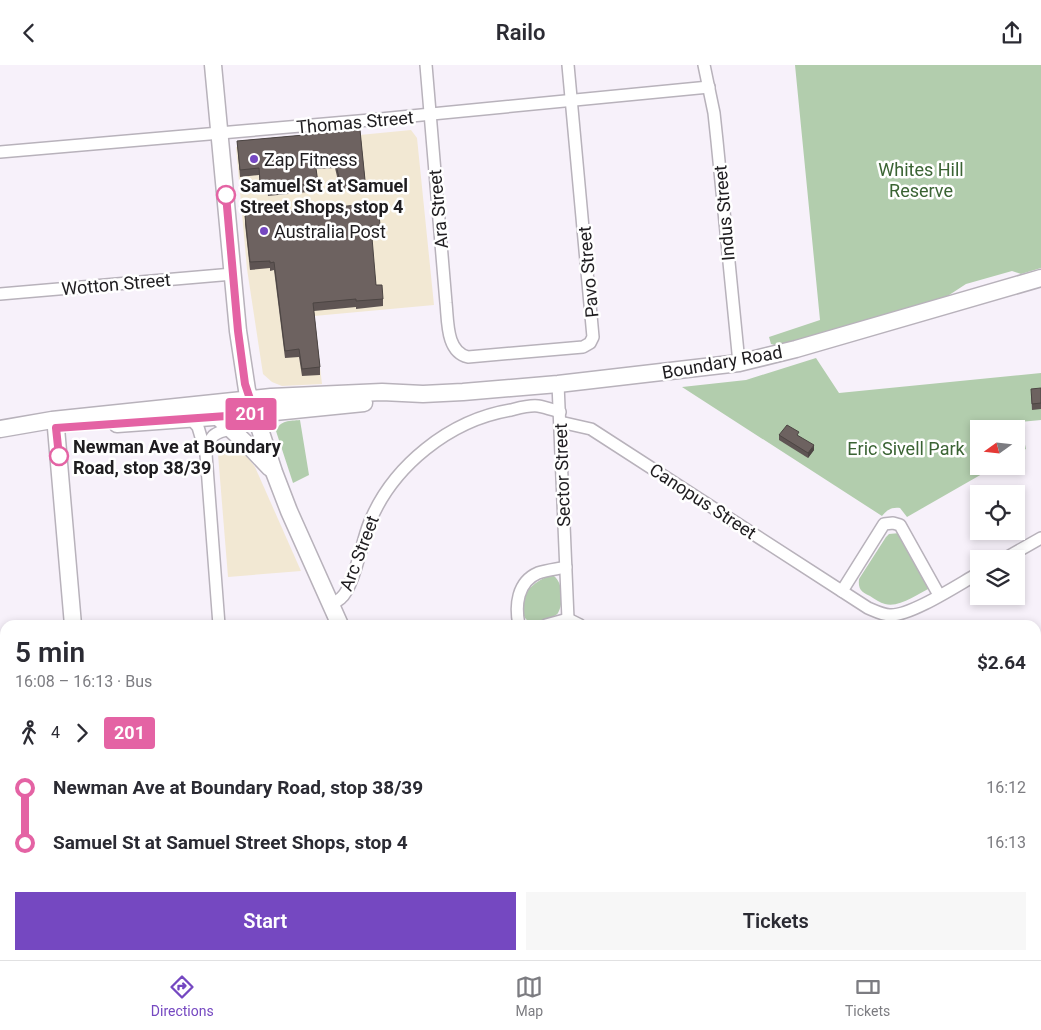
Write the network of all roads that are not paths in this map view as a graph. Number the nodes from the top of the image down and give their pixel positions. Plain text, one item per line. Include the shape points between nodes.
1 (213, 65) edge
2 (426, 65) edge
3 (568, 65) edge
4 (704, 65) edge
5 (709, 87) junction
6 (572, 101) junction
7 (430, 115) junction
8 (220, 134) junction
9 (0, 152) edge
10 (233, 274) junction
11 (1041, 277) edge
12 (0, 295) edge
13 (457, 352) joint
14 (739, 363) junction
15 (558, 383) junction
16 (252, 407) junction
17 (218, 417) junction
18 (560, 417) junction
19 (191, 419) junction
20 (56, 428) junction
21 (231, 429) junction
22 (0, 430) edge
23 (206, 454) junction
24 (274, 472) junction
25 (1041, 538) edge
26 (1020, 550) edge
27 (566, 567) junction
28 (970, 578) edge
29 (842, 591) junction
30 (940, 595) junction
31 (332, 604) junction
32 (568, 619) joint
33 (73, 620) edge
34 (219, 620) edge
35 (338, 620) edge
36 (519, 620) edge
37 (564, 620) edge
38 (891, 620) edge

1 - 8 main road
2 - 7 street, Ara Street
3 - 6 street, Pavo Street
4 - 5 street, Indus Street
5 - 6 street, Thomas Street
5 - 14 street, Indus Street
6 - 7 street, Thomas Street
6 - 13 street, Pavo Street via 594,330 590,343 583,347 468,357
7 - 8 street, Thomas Street
7 - 13 street, Ara Street via 446,303 451,339
8 - 9 street, Thomas Street
8 - 10 main road
10 - 12 street, Wotton Street
10 - 16 main road via 245,384
11 - 14 main road, Boundary Road
14 - 15 main road, Boundary Road
15 - 16 main road, Boundary Road via 423,394 305,395
15 - 18 street, Sector Street
16 - 17 main road, Boundary Road
16 - 22 main road, Boundary Road via 52,420
16 - 24 main road
17 - 19 main road, Boundary Road
17 - 21 main road
18 - 27 street, Sector Street
18 - 29 street, Canopus Street via 591,429
18 - 31 street, Arc Street via 537,406 497,412 463,426 419,454 389,488 376,510 350,583 342,598
19 - 20 main road, Boundary Road
19 - 23 street via 198,427
20 - 22 main road, Boundary Road
20 - 33 main road
21 - 23 street via 216,432 210,438
21 - 24 main road
23 - 34 street
24 - 31 main road
25 - 26 street
27 - 32 street, Sector Street
27 - 36 street via 538,573 522,586 517,600
28 - 30 street, Canopus Street
29 - 30 street via 884,525 893,523 900,525
29 - 38 street, Canopus Street
30 - 38 street, Canopus Street
31 - 35 main road
32 - 37 street

